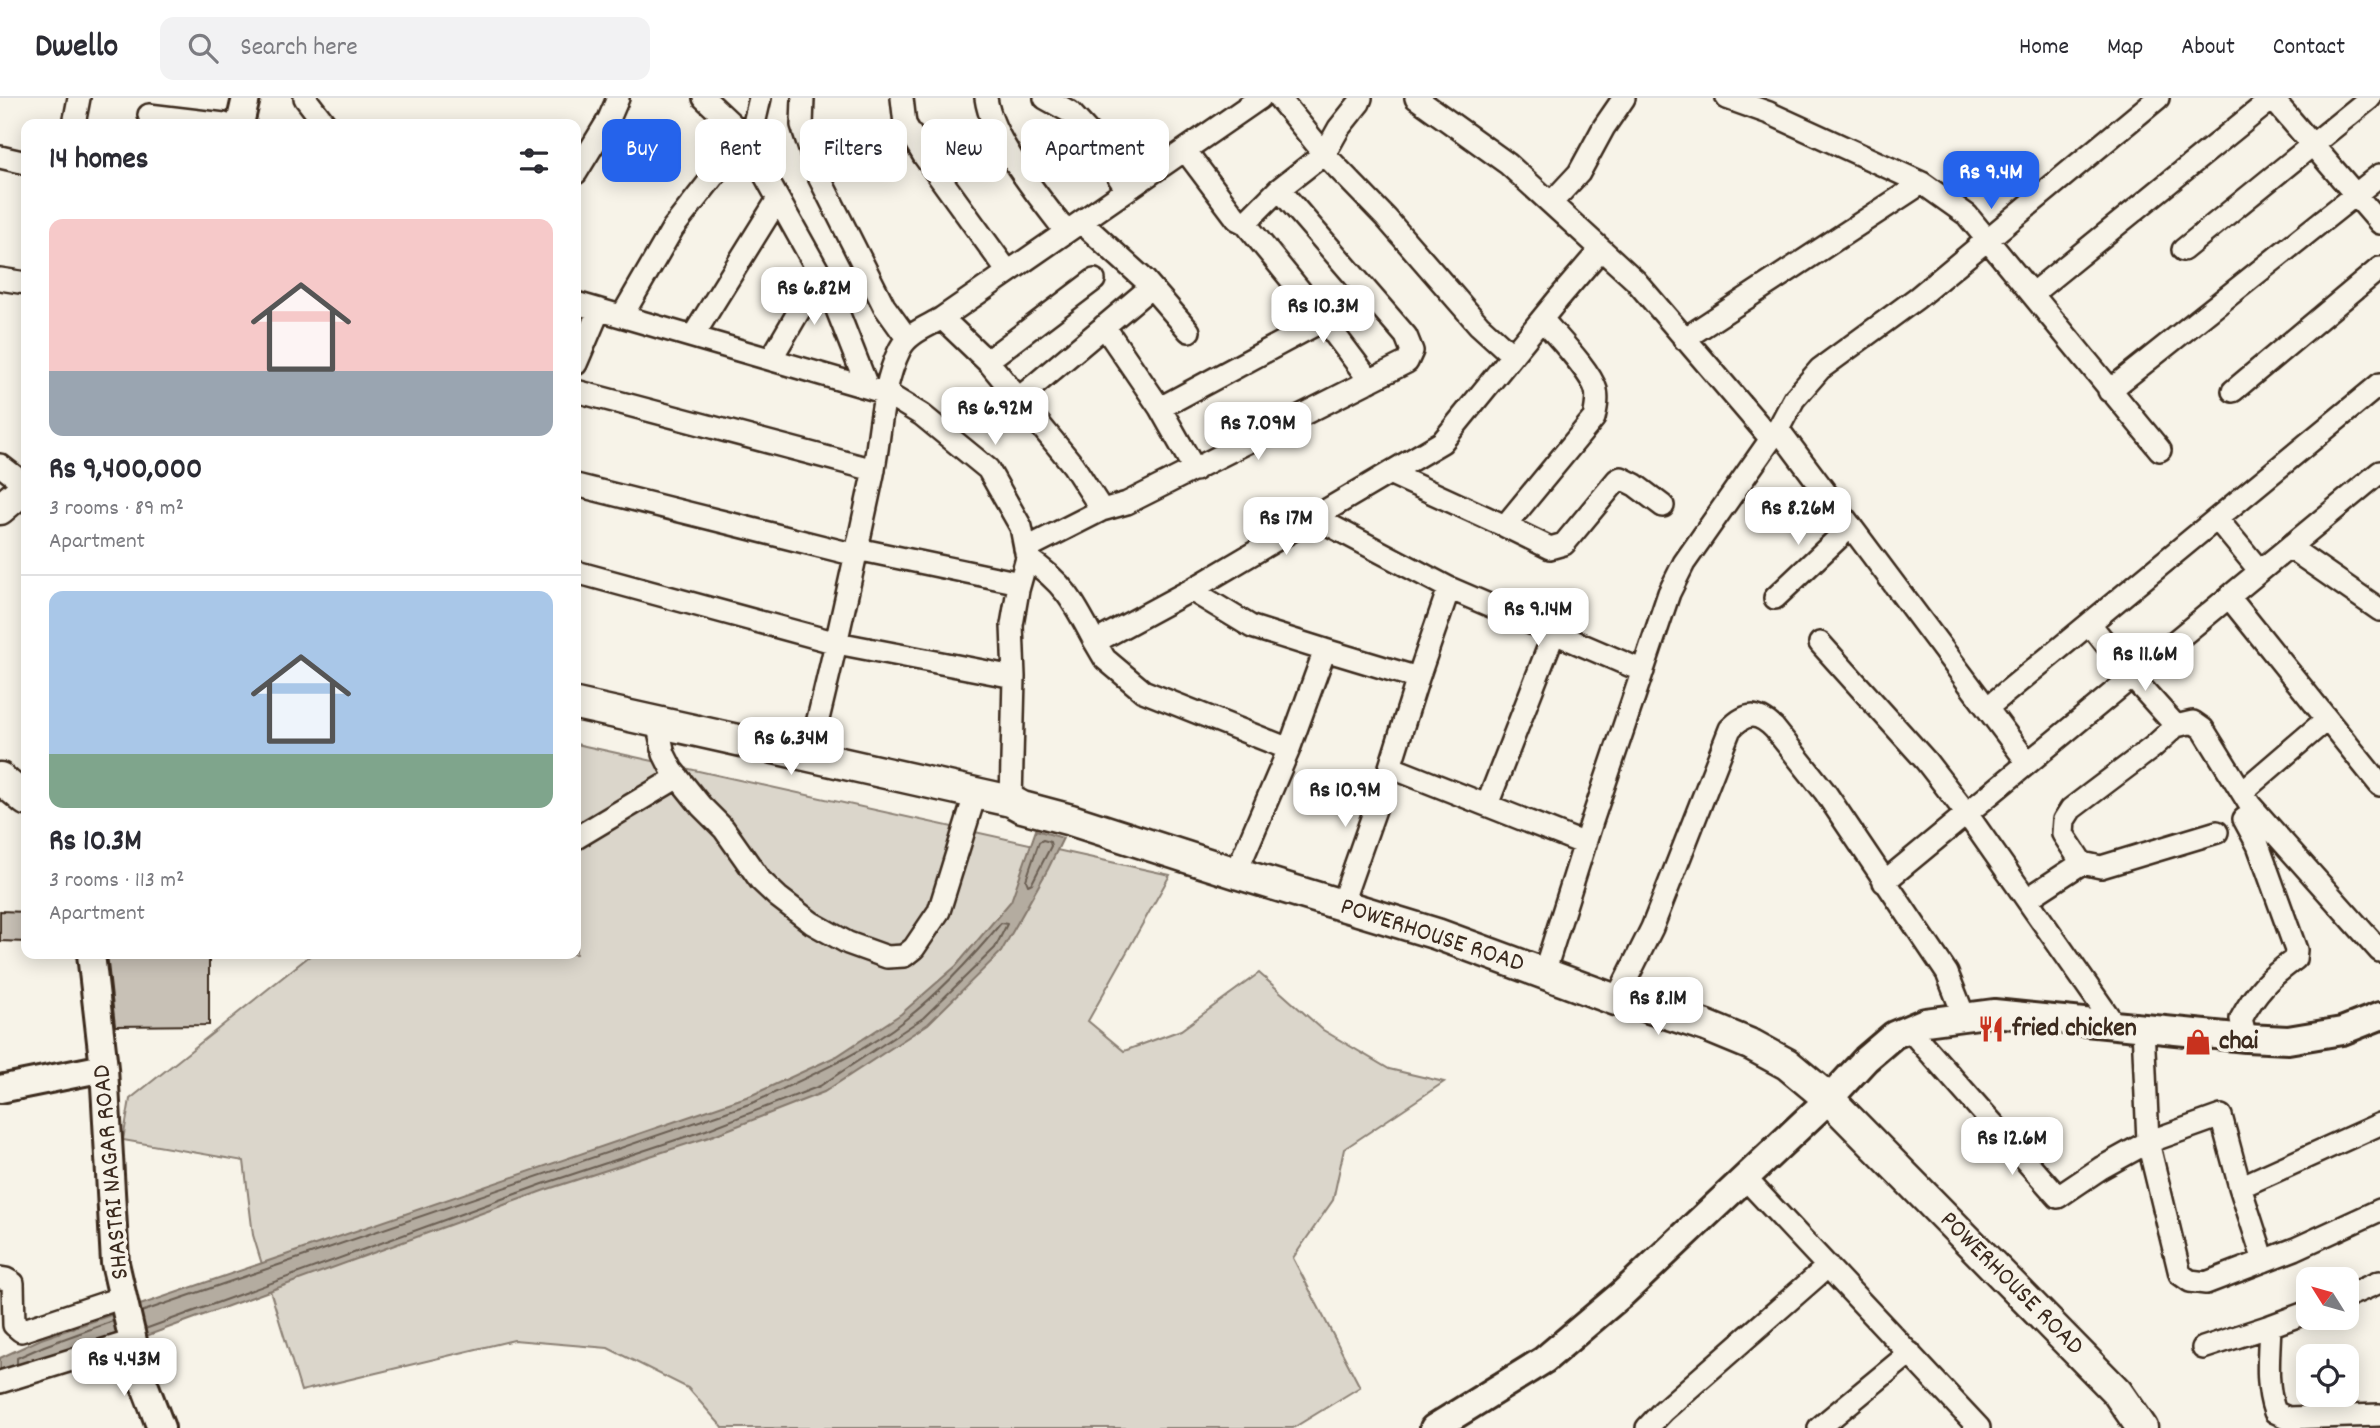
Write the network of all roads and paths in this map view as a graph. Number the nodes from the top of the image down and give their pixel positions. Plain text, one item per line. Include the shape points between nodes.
1 (79, 98) edge
2 (246, 98) edge
3 (305, 98) edge
4 (618, 98) edge
5 (704, 98) edge
6 (760, 98) edge
7 (803, 98) edge
8 (902, 98) edge
9 (986, 98) edge
10 (1045, 98) edge
11 (1260, 98) edge
12 (1279, 98) edge
13 (1361, 98) edge
14 (1416, 98) edge
15 (1624, 98) edge
16 (1727, 98) edge
17 (2158, 98) edge
18 (2272, 98) edge
19 (2370, 98) edge
20 (149, 115) dead end
21 (75, 119) edge
22 (182, 119) edge
23 (241, 119) edge
24 (321, 119) edge
25 (726, 119) edge
26 (753, 119) edge
27 (2314, 146) junction
28 (1185, 150) junction
29 (1325, 153) junction
30 (0, 158) edge
31 (21, 162) edge
32 (581, 165) edge
33 (2380, 174) edge
34 (711, 182) edge
35 (769, 182) edge
36 (1922, 183) junction
37 (1279, 189) junction
38 (1127, 190) junction
39 (2356, 195) junction
40 (778, 199) junction
41 (1551, 203) junction
42 (1245, 223) junction
43 (2380, 223) edge
44 (1073, 227) junction
45 (1988, 239) junction
46 (1601, 249) junction
47 (2183, 250) dead end
48 (2380, 268) edge
49 (1008, 272) junction
50 (820, 275) junction
51 (0, 279) edge
52 (1094, 280) dead end
53 (21, 282) edge
54 (1151, 287) junction
55 (2033, 293) junction
56 (581, 305) edge
57 (599, 310) junction
58 (622, 316) junction
59 (942, 318) junction
60 (1542, 319) junction
61 (1324, 320) junction
62 (1104, 326) junction
63 (1189, 331) dead end
64 (694, 337) junction
65 (1685, 339) junction
66 (903, 344) junction
67 (581, 352) edge
68 (1512, 355) junction
69 (771, 359) junction
70 (987, 361) junction
71 (1370, 381) junction
72 (881, 387) junction
73 (2109, 391) junction
74 (2233, 391) dead end
75 (581, 392) edge
76 (2377, 393) edge
77 (1018, 399) junction
78 (1160, 408) junction
79 (1775, 434) junction
80 (2160, 450) dead end
81 (0, 465) edge
82 (874, 470) junction
83 (1195, 470) junction
84 (2380, 472) edge
85 (1389, 473) junction
86 (21, 481) edge
87 (581, 486) edge
88 (21, 490) edge
89 (1663, 506) dead end
90 (0, 509) edge
91 (1102, 510) junction
92 (1314, 517) junction
93 (2217, 519) junction
94 (1505, 526) junction
95 (1851, 526) junction
96 (2289, 547) junction
97 (857, 552) junction
98 (1026, 554) junction
99 (2260, 571) junction
100 (581, 573) edge
101 (1020, 583) junction
102 (1449, 588) junction
103 (1191, 590) junction
104 (2229, 597) junction
105 (1774, 598) dead end
106 (2380, 610) edge
107 (2090, 624) junction
108 (1554, 633) junction
109 (1095, 642) junction
110 (837, 643) junction
111 (1820, 643) dead end
112 (1325, 650) junction
113 (1643, 671) junction
114 (1014, 677) junction
115 (2132, 677) junction
116 (1418, 678) junction
117 (581, 705) edge
118 (1987, 708) junction
119 (2327, 719) junction
120 (657, 722) junction
121 (2176, 726) junction
122 (1289, 749) junction
123 (809, 755) junction
124 (2028, 763) junction
125 (1390, 767) junction
126 (678, 777) junction
127 (0, 778) edge
128 (2379, 782) edge
129 (976, 792) junction
130 (2242, 792) junction
131 (21, 797) edge
132 (1016, 804) junction
133 (1487, 805) junction
134 (1967, 814) junction
135 (2244, 819) dead end
136 (2217, 832) dead end
137 (581, 835) edge
138 (1585, 844) junction
139 (2082, 863) junction
140 (1236, 873) junction
141 (1884, 882) junction
142 (2027, 899) junction
143 (1340, 906) junction
144 (2380, 951) edge
145 (92, 959) edge
146 (1544, 973) junction
147 (1616, 1000) junction
148 (1964, 1016) junction
149 (2378, 1021) edge
150 (2114, 1024) junction
151 (2143, 1026) junction
152 (1909, 1029) junction
153 (2246, 1038) junction
154 (104, 1068) junction
155 (0, 1089) edge
156 (1829, 1099) junction
157 (2380, 1124) edge
158 (2148, 1142) junction
159 (1744, 1177) junction
160 (2240, 1187) junction
161 (2380, 1210) edge
162 (2264, 1261) junction
163 (1828, 1266) junction
164 (0, 1278) edge
165 (2380, 1282) edge
166 (2359, 1291) edge
167 (123, 1300) junction
168 (2296, 1316) edge
169 (2270, 1326) junction
170 (134, 1348) junction
171 (2203, 1348) dead end
172 (1910, 1353) junction
173 (0, 1382) edge
174 (2380, 1415) edge
175 (1449, 1424) edge
176 (161, 1428) edge
177 (1647, 1428) edge
178 (1819, 1428) edge
179 (1979, 1428) edge
180 (2142, 1428) edge

1 - 21 street
2 - 23 street
3 - 24 street
4 - 32 street
5 - 25 street
6 - 26 street
7 - 66 street via 802,125 819,177
8 - 49 street via 905,124 924,156
9 - 44 street via 988,112 1037,194
10 - 38 street via 1070,112 1092,136
11 - 28 street
12 - 29 street
13 - 29 street
14 - 41 street via 1508,164
15 - 41 street via 1579,173
16 - 36 street
17 - 45 street
18 - 27 street
18 - 55 street
19 - 27 street
20 - 22 street
27 - 39 street
27 - 47 street
28 - 38 street
28 - 42 street via 1237,219
29 - 37 street
29 - 68 street via 1479,325
30 - 31 street
33 - 39 street
34 - 58 street via 673,228
35 - 40 street
36 - 45 street via 1967,215
36 - 65 street
37 - 42 street
37 - 71 street via 1406,335 1412,351 1407,362
38 - 44 street
39 - 43 street
39 - 73 street
40 - 50 street
40 - 64 street
41 - 46 street
42 - 61 street
44 - 49 street
44 - 54 street
45 - 55 street
45 - 79 street via 1821,369 1794,400
46 - 60 street
46 - 65 street via 1635,280
48 - 74 street
49 - 59 street
50 - 69 street
50 - 72 street
51 - 53 street
52 - 70 street
54 - 62 street
54 - 63 street
55 - 73 street
56 - 57 street
57 - 58 street
57 - 67 street
58 - 64 street
59 - 66 street
59 - 70 street
60 - 68 street
60 - 94 street via 1586,372 1597,403 1594,418
61 - 71 street
61 - 78 street
62 - 77 street
62 - 78 street
64 - 69 street
65 - 79 street
66 - 72 street
68 - 85 street via 1442,442
69 - 72 street
70 - 77 street
71 - 83 street
72 - 82 street
72 - 98 street via 988,469 1021,527
73 - 80 street
75 - 82 street
76 - 93 street
77 - 91 street via 1073,464
78 - 83 street
79 - 95 street
79 - 113 street via 1684,563
81 - 86 street
82 - 97 street
83 - 91 street
84 - 96 street
85 - 92 street
85 - 94 street
87 - 97 street
88 - 90 main road
89 - 94 street via 1621,478 1564,544 1550,548
91 - 98 street
92 - 102 street
92 - 103 street
93 - 99 street
93 - 107 street
95 - 105 street
95 - 118 street
96 - 99 street
96 - 106 street
97 - 101 street
97 - 110 street
98 - 101 street
98 - 109 street via 1072,598
99 - 104 street
100 - 110 street
101 - 114 street via 1012,625
102 - 108 street
102 - 116 street
103 - 109 street
103 - 112 street via 1252,627
104 - 115 street
104 - 119 street
107 - 115 street
107 - 118 street
108 - 113 street
108 - 133 street
109 - 122 street via 1105,659 1143,691
110 - 114 street
110 - 123 street
111 - 134 street
112 - 116 street
112 - 122 street
113 - 138 street
114 - 132 street
115 - 121 street
115 - 124 street
116 - 125 street
117 - 120 main road, POWERHOUSE ROAD
118 - 124 street
119 - 128 street
119 - 130 street
120 - 123 main road, POWERHOUSE ROAD
120 - 126 street via 664,754
121 - 130 street via 2193,722 2203,729
121 - 139 street via 2071,809 2063,834
122 - 140 street
123 - 129 main road, POWERHOUSE ROAD
124 - 134 street
125 - 133 street
125 - 143 street
126 - 129 street via 778,897 848,943 887,957 904,956 914,948 939,911
126 - 137 street
127 - 131 main road
129 - 132 main road, POWERHOUSE ROAD
130 - 144 street
132 - 140 main road, POWERHOUSE ROAD
133 - 138 street
134 - 141 street
134 - 142 street
135 - 153 street via 2296,950 2295,959 2271,976 2249,1004 2241,1019
136 - 139 street via 2101,867
138 - 146 street
139 - 142 street
140 - 143 main road, POWERHOUSE ROAD
141 - 147 street via 1825,792 1774,728 1752,715 1741,718 1730,729 1652,928
141 - 148 street via 1947,973
142 - 150 street
143 - 146 main road, POWERHOUSE ROAD via 1437,934
145 - 154 street, SHASTRI NAGAR ROAD
146 - 147 main road, POWERHOUSE ROAD
147 - 156 main road, POWERHOUSE ROAD via 1706,1026 1752,1045 1787,1063
148 - 150 street via 1994,1013
148 - 152 street
149 - 153 street via 2288,1040
150 - 151 street
151 - 153 street
151 - 158 street
152 - 156 street via 1884,1043
152 - 158 street via 2058,1197
154 - 155 street
154 - 167 street, SHASTRI NAGAR ROAD via 115,1263
156 - 159 street
156 - 180 main road, POWERHOUSE ROAD via 2117,1392
157 - 160 street
158 - 160 street via 2228,1114
158 - 162 street via 2180,1273 2190,1281 2206,1283
159 - 163 street
159 - 175 street via 1622,1294 1544,1360
160 - 162 street
161 - 162 street
163 - 172 street
163 - 177 street
164 - 167 street via 13,1283 14,1325 21,1331
165 - 166 street
167 - 170 street, SHASTRI NAGAR ROAD
168 - 169 street
169 - 171 street
169 - 174 street via 2269,1374 2275,1412 2288,1418
170 - 173 street
170 - 176 street, SHASTRI NAGAR ROAD
172 - 178 street
172 - 179 street

